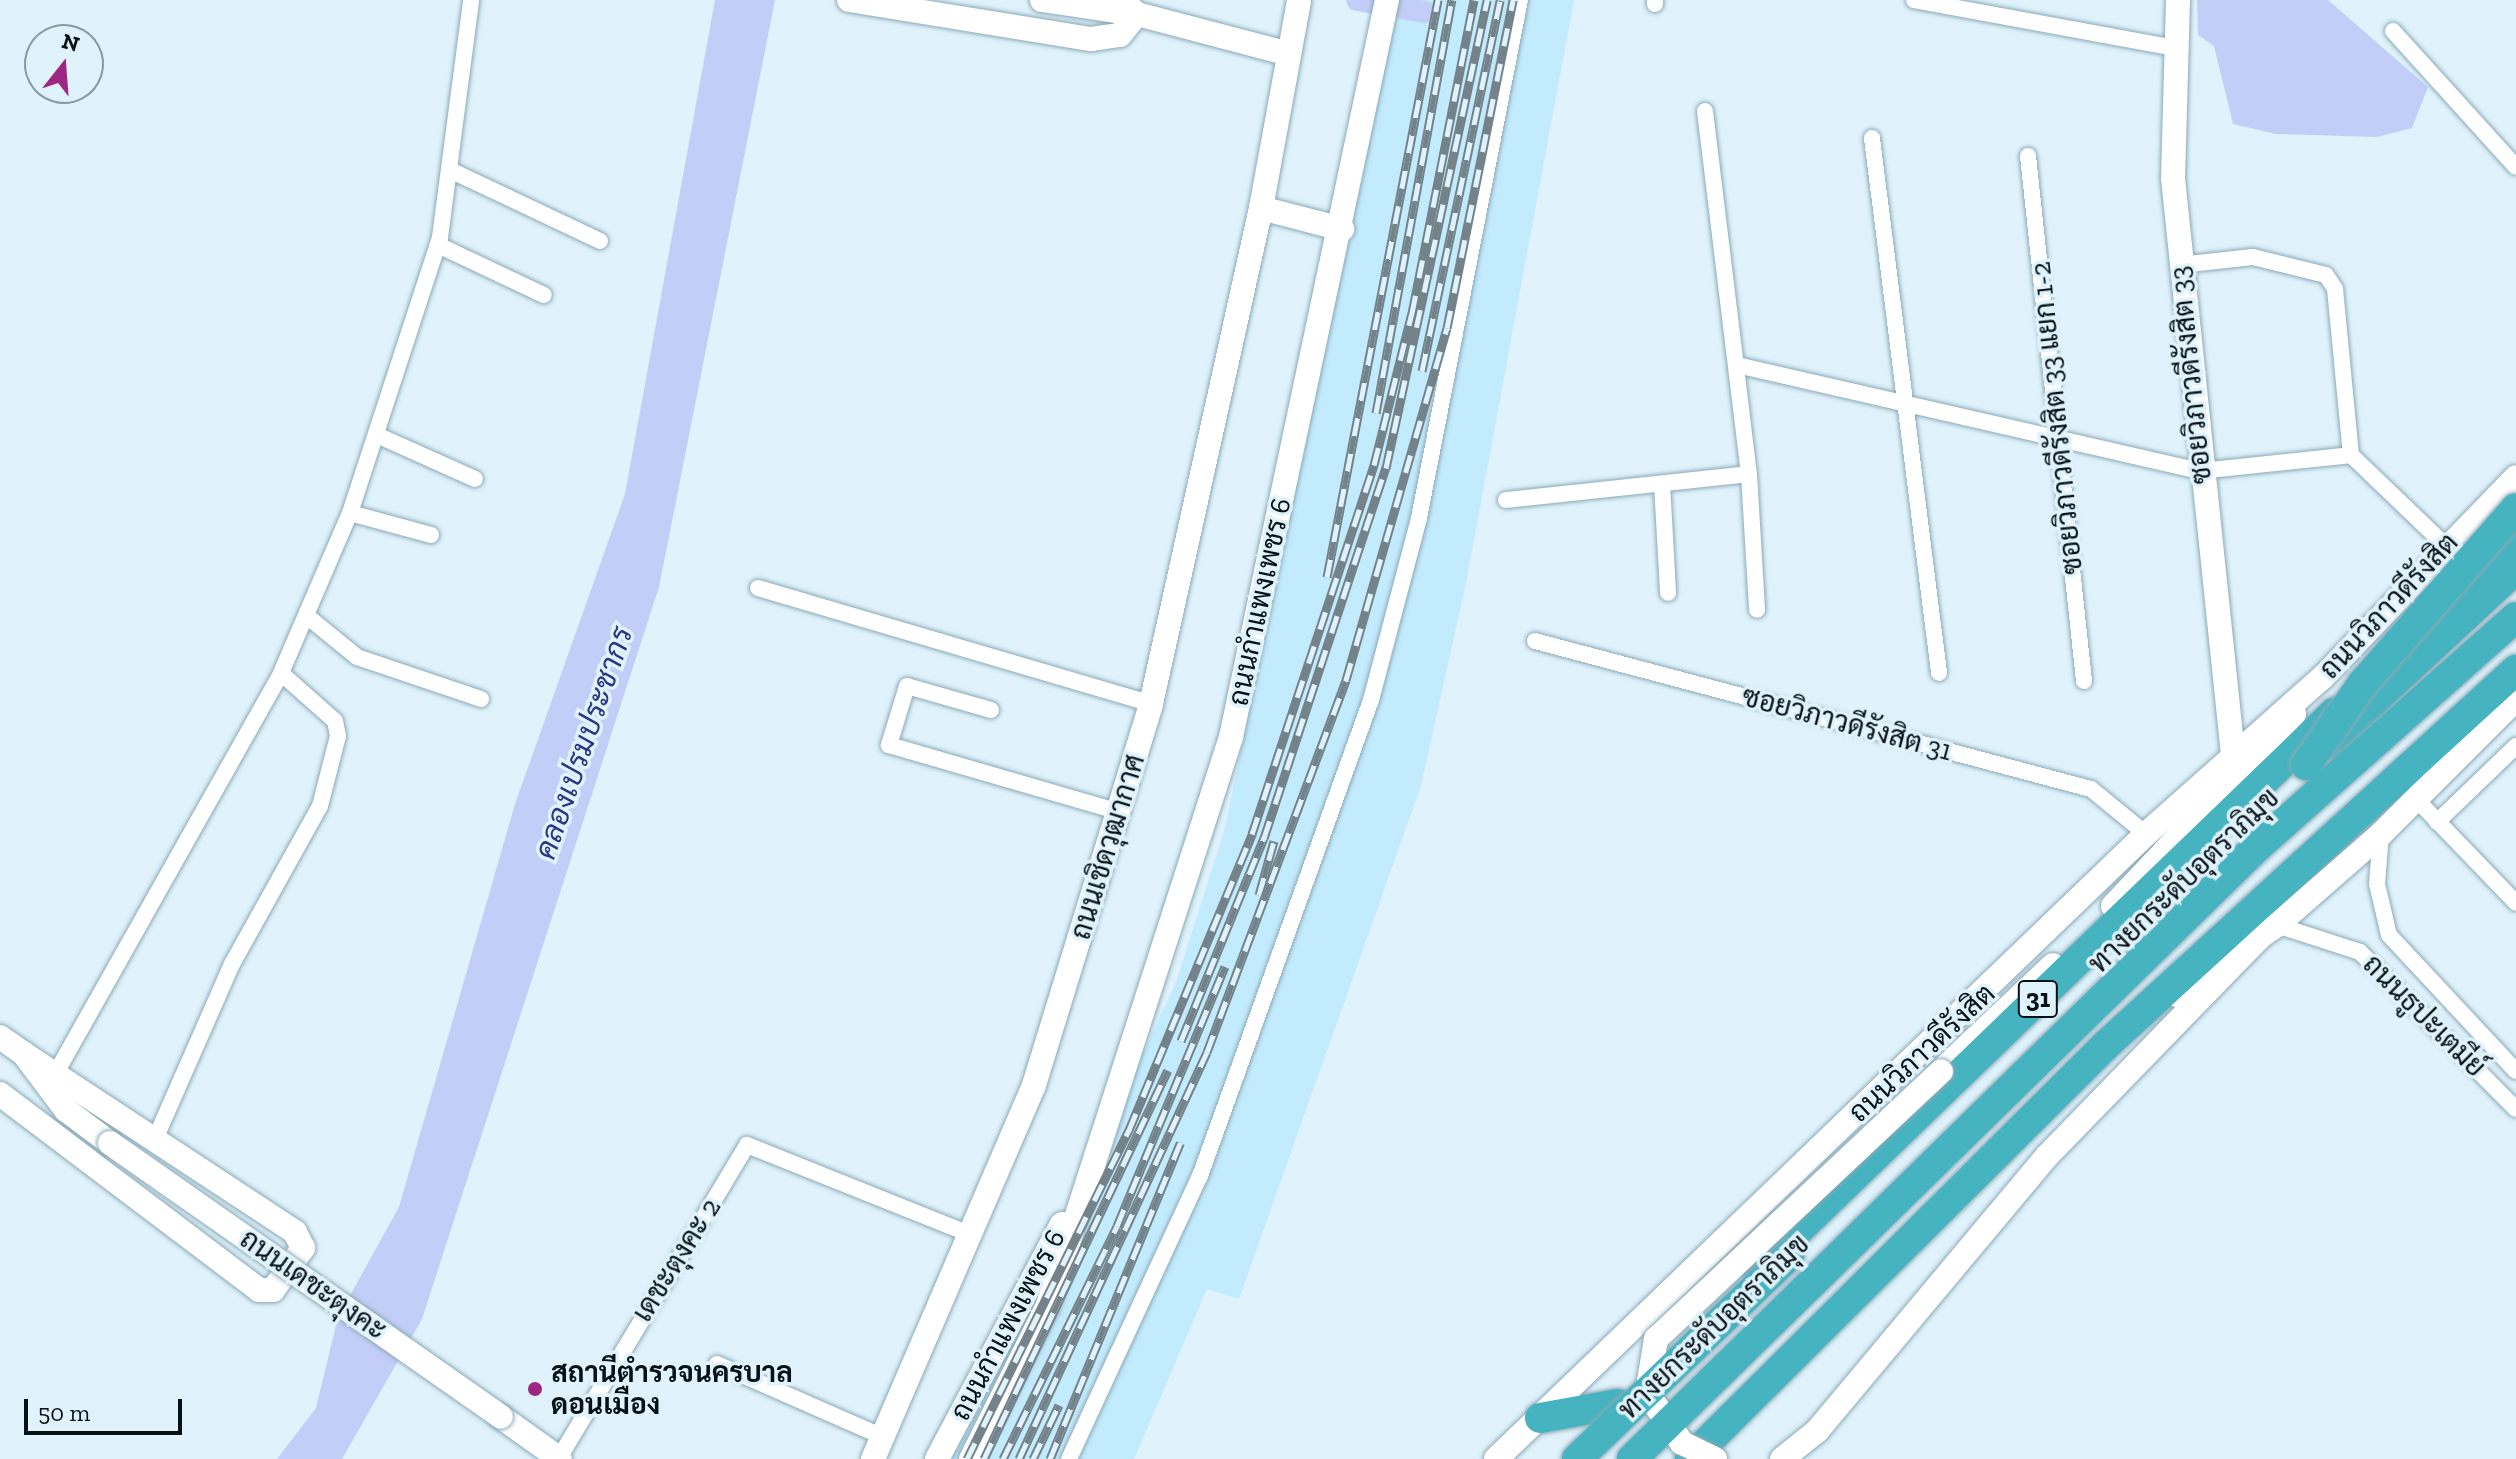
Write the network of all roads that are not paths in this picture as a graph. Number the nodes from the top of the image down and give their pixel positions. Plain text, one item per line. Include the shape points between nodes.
1 (471, 0) edge
2 (849, 0) edge
3 (1387, 0) edge
4 (1520, 0) edge
5 (1914, 0) edge
6 (2178, 0) edge
7 (1047, 1) edge
8 (1129, 7) edge
9 (1297, 7) edge
10 (2393, 31) dead end
11 (2175, 48) junction
12 (1289, 54) junction
13 (1705, 111) dead end
14 (1872, 138) dead end
15 (2028, 156) dead end
16 (2516, 167) edge
17 (450, 170) junction
18 (1261, 208) junction
19 (1342, 229) junction
20 (600, 241) dead end
21 (438, 245) junction
22 (2180, 265) junction
23 (544, 295) dead end
24 (1737, 365) junction
25 (1908, 409) junction
26 (379, 436) junction
27 (2060, 442) junction
28 (2351, 455) junction
29 (2200, 471) junction
30 (1749, 474) junction
31 (2516, 477) edge
32 (475, 479) dead end
33 (1662, 484) junction
34 (1506, 500) dead end
35 (2516, 508) edge
36 (350, 513) junction
37 (431, 535) dead end
38 (2516, 540) edge
39 (2445, 545) junction
40 (2516, 569) edge
41 (758, 588) dead end
42 (1668, 593) dead end
43 (1757, 610) dead end
44 (308, 617) junction
45 (2516, 617) edge
46 (1535, 641) dead end
47 (2516, 670) edge
48 (281, 673) junction
49 (1939, 673) dead end
50 (2322, 678) junction
51 (2084, 681) dead end
52 (481, 699) dead end
53 (2516, 699) edge
54 (1151, 704) junction
55 (991, 710) dead end
56 (2516, 746) edge
57 (2237, 748) junction
58 (2306, 765) junction
59 (2236, 784) junction
60 (2417, 800) junction
61 (1119, 812) junction
62 (2437, 822) junction
63 (2146, 834) junction
64 (2381, 834) junction
65 (2516, 903) edge
66 (2268, 931) junction
67 (0, 1037) edge
68 (2106, 1045) junction
69 (24, 1054) junction
70 (57, 1071) junction
71 (2516, 1071) edge
72 (0, 1093) edge
73 (2516, 1109) edge
74 (66, 1110) junction
75 (156, 1137) junction
76 (1081, 1191) junction
77 (972, 1235) junction
78 (1796, 1359) junction
79 (717, 1364) dead end
80 (1618, 1404) junction
81 (1540, 1418) junction
82 (878, 1448) edge
83 (559, 1458) edge
84 (937, 1459) edge
85 (971, 1459) edge
86 (1069, 1459) edge
87 (1496, 1459) edge
88 (1561, 1459) edge
89 (1577, 1459) edge
90 (1632, 1459) edge
91 (1690, 1459) edge
92 (1703, 1459) edge
93 (1715, 1459) edge
94 (1782, 1459) edge

1 - 17 street
2 - 8 main road via 1091,39 1120,35
3 - 19 main road, ถนนกำแพงเพชร 6
4 - 86 street via 1413,545 1371,700 1200,1176
5 - 11 street
6 - 11 main road, ซอยวิภาวดีรังสิต 33
7 - 8 main road
8 - 12 main road
9 - 12 main road, ถนนเชิดวุฒากาศ
10 - 16 street
11 - 22 main road, ซอยวิภาวดีรังสิต 33
12 - 18 main road, ถนนเชิดวุฒากาศ
13 - 24 street
14 - 25 street
15 - 27 street, ซอยวิภาวดีรังสิต 33 แยก 1-2
17 - 20 street
17 - 21 street
18 - 19 main road
18 - 54 main road, ถนนเชิดวุฒากาศ
19 - 76 main road, ถนนกำแพงเพชร 6 via 1231,737
21 - 23 street
21 - 26 street
22 - 28 street via 2253,257 2326,275 2335,289
22 - 29 main road, ซอยวิภาวดีรังสิต 33
24 - 25 street
24 - 30 street
25 - 27 street
25 - 49 street
26 - 32 street
26 - 36 street
27 - 29 street
27 - 51 street, ซอยวิภาวดีรังสิต 33 แยก 1-2
28 - 29 street
28 - 39 street
29 - 57 main road, ซอยวิภาวดีรังสิต 33
30 - 33 street
30 - 43 street
31 - 39 main road, ถนนวิภาวดีรังสิต / 31
33 - 34 street
33 - 42 street
35 - 58 highway, 31, bridge via 2363,683
36 - 37 street
36 - 44 street
38 - 80 highway, ถนนวิภาวดีรังสิต / 31
39 - 50 main road, ถนนวิภาวดีรังสิต / 31
40 - 58 highway, ทางยกระดับอุตราภิมุข / 31, bridge
41 - 54 street
44 - 48 street
44 - 52 street via 357,657
45 - 90 highway, ทางยกระดับอุตราภิมุข / 31, bridge via 2257,847
46 - 63 street, ซอยวิภาวดีรังสิต 31 via 2091,789
47 - 68 highway
48 - 70 street
48 - 75 street via 335,721 338,736 320,806 232,964
50 - 57 main road, ถนนวิภาวดีรังสิต / 31
50 - 59 main road
53 - 60 main road
54 - 61 main road, ถนนเชิดวุฒากาศ
55 - 61 street via 907,686 889,745
56 - 62 street
57 - 59 main road, ซอยวิภาวดีรังสิต 33
57 - 63 main road, ถนนวิภาวดีรังสิต / 31
58 - 89 highway, ทางยกระดับอุตราภิมุข / 31, bridge
59 - 93 main road, bridge via 1656,1339 1647,1393 1682,1443
60 - 62 street
60 - 64 main road
61 - 77 main road, ถนนเชิดวุฒากาศ via 1034,1085
62 - 65 street
63 - 81 main road, ถนนวิภาวดีรังสิต / 31
64 - 66 main road
64 - 71 street, ถนนธูปะเตมีย์ via 2377,884 2389,935
66 - 68 main road
66 - 73 street, ถนนธูปะเตมีย์ via 2360,952
66 - 94 main road via 2086,1117 1817,1431
67 - 69 main road, ถนนเดชะตุงคะ
68 - 78 highway
69 - 70 main road
69 - 74 main road, ถนนเดชะตุงคะ
70 - 75 main road
72 - 74 main road, ถนนเดชะตุงคะ
72 - 75 main road via 246,1281 273,1290 303,1240
74 - 83 main road, ถนนเดชะตุงคะ, bridge
76 - 84 main road, ถนนกำแพงเพชร 6
76 - 85 main road, ถนนกำแพงเพชร 6 via 1048,1305
77 - 82 main road, ถนนเชิดวุฒากาศ
77 - 83 street, เดชะตุงคะ 2 via 747,1145
78 - 91 highway
78 - 92 street
79 - 82 street
80 - 81 highway
80 - 88 highway, ถนนวิภาวดีรังสิต / 31
81 - 87 main road, ถนนวิภาวดีรังสิต / 31

